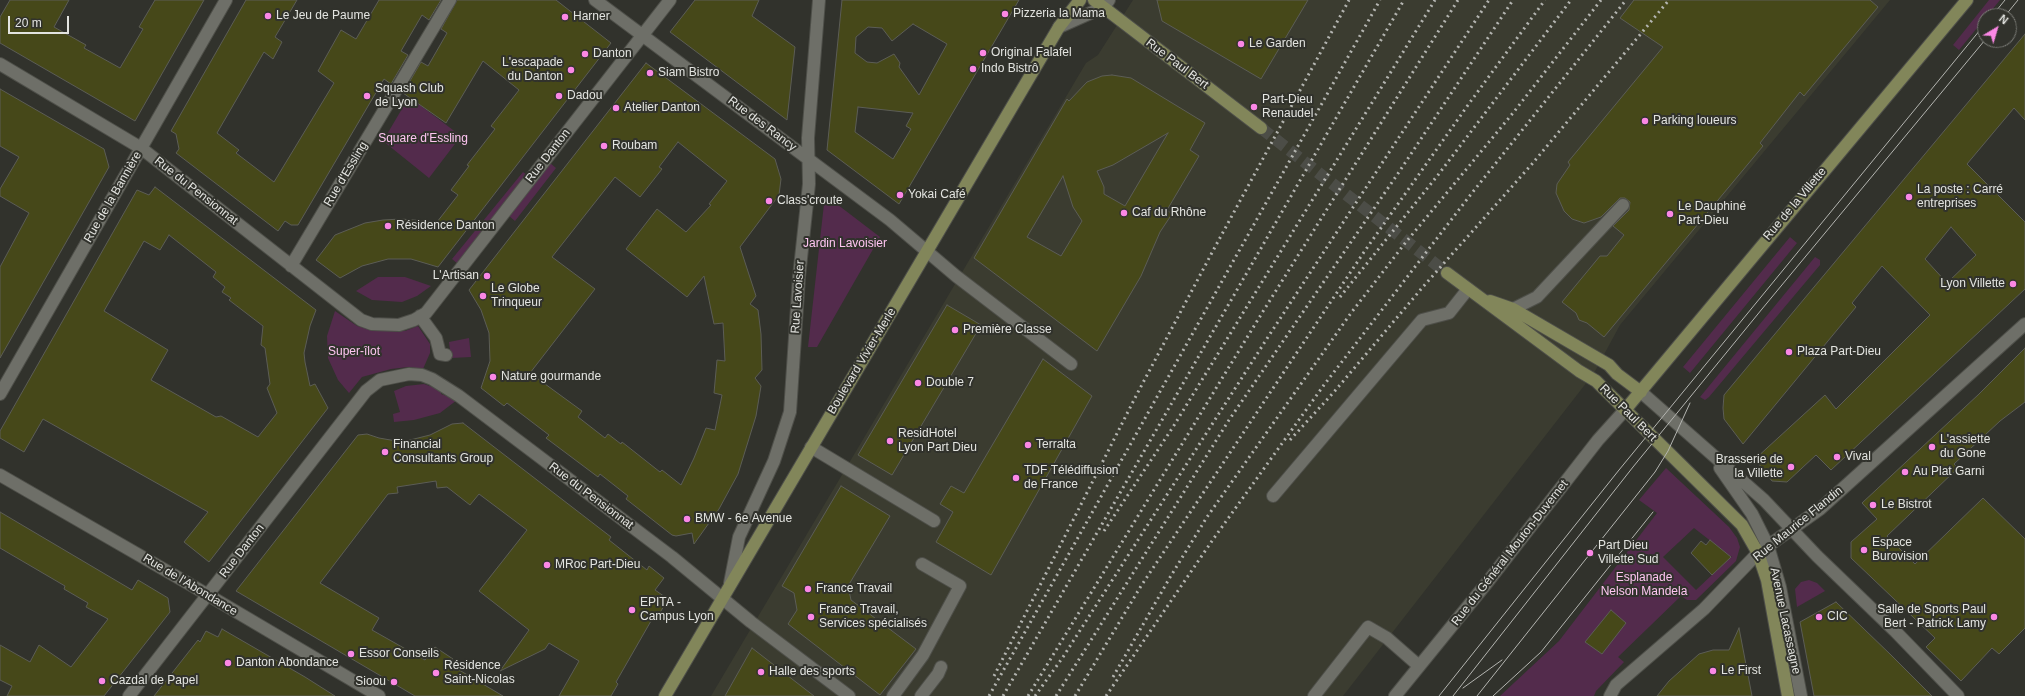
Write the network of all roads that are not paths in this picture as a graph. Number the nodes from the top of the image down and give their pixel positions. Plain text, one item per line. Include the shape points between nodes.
1 (226, 0) edge
2 (450, 0) edge
3 (596, 0) edge
4 (670, 0) edge
5 (819, 0) edge
6 (1080, 0) edge
7 (1967, 0) edge
8 (1102, 2) edge
9 (1059, 27) junction
10 (643, 35) junction
11 (0, 64) edge
12 (1261, 128) tunnel mouth
13 (141, 148) junction
14 (809, 159) junction
15 (1623, 205) dead end
16 (927, 251) junction
17 (291, 266) junction
18 (1447, 273) tunnel mouth
19 (1473, 292) junction
20 (1513, 309) junction
21 (423, 314) junction
22 (2025, 324) edge
23 (446, 355) dead end
24 (1071, 364) dead end
25 (1641, 392) junction
26 (0, 394) edge
27 (354, 405) joint
28 (1625, 410) junction
29 (811, 447) junction
30 (1710, 454) junction
31 (0, 475) edge
32 (1273, 496) dead end
33 (934, 521) dead end
34 (1793, 529) junction
35 (1763, 550) junction
36 (922, 564) dead end
37 (730, 583) junction
38 (208, 595) junction
39 (722, 598) junction
40 (1419, 666) junction
41 (941, 668) dead end
42 (129, 696) edge
43 (378, 696) edge
44 (665, 696) edge
45 (849, 696) edge
46 (894, 696) edge
47 (921, 696) edge
48 (1314, 696) edge
49 (1395, 696) edge
50 (1610, 696) edge
51 (1788, 696) edge
52 (1801, 696) edge
53 (1958, 696) edge

1 - 13 street, Rue de la Bannière
2 - 17 street, Rue d'Essling
3 - 10 street, Rue des Rancy
4 - 10 street, Rue Danton
5 - 14 street, Rue Lavoisier via 808,138
6 - 9 main road, Boulevard Vivier-Merle
7 - 25 main road, Rue de la Villette
8 - 9 street
8 - 12 main road, Rue Paul Bert
9 - 16 main road, Boulevard Vivier-Merle
10 - 14 street, Rue des Rancy
10 - 21 street, Rue Danton
11 - 13 street, Rue du Pensionnat
13 - 17 street, Rue du Pensionnat
13 - 26 street, Rue de la Bannière
14 - 16 street, Rue des Rancy
14 - 37 street, Rue Lavoisier via 790,412 774,461 739,537
15 - 20 street via 1537,297
16 - 24 street, Rue des Rancy
16 - 29 main road, Boulevard Vivier-Merle
17 - 21 street, Rue du Pensionnat via 361,320 398,325
18 - 19 main road, Rue Paul Bert
19 - 20 main road, Rue Paul Bert
19 - 28 main road, Rue Paul Bert via 1596,381
19 - 32 street via 1449,313 1422,320
20 - 25 main road, Rue Paul Bert via 1609,365
21 - 23 street via 436,338 440,354
22 - 34 street, Rue Maurice Flandin via 1820,509
25 - 28 main road, Rue de la Villette
25 - 30 street, Rue Paul Bert
27 - 38 street, Rue Danton
27 - 39 street, Rue du Pensionnat via 366,390 380,380 409,374 432,379 459,396 698,577
28 - 35 main road, Rue Paul Bert via 1742,525
28 - 40 street, Rue du Général Mouton-Duvernet via 1598,440
29 - 33 street
29 - 37 main road, Boulevard Vivier-Merle
30 - 34 street, Rue Paul Bert via 1764,500
30 - 35 street, Rue Paul Bert via 1752,514
31 - 38 street, Rue de l'Abondance
34 - 35 street, Rue Maurice Flandin
34 - 53 street, Rue Paul Bert
35 - 50 street, Rue Maurice Flandin via 1704,608 1616,685
35 - 51 main road, Avenue Lacassagne
35 - 52 street, Avenue Lacassagne via 1779,582
36 - 46 street via 960,586 924,655
37 - 39 main road, Boulevard Vivier-Merle
38 - 42 street, Rue Danton
38 - 43 street, Rue de l'Abondance
39 - 44 main road, Boulevard Vivier-Merle
39 - 45 street, Rue du Pensionnat
40 - 48 street via 1387,638 1368,627
40 - 49 street, Rue du Général Mouton-Duvernet
41 - 47 street

